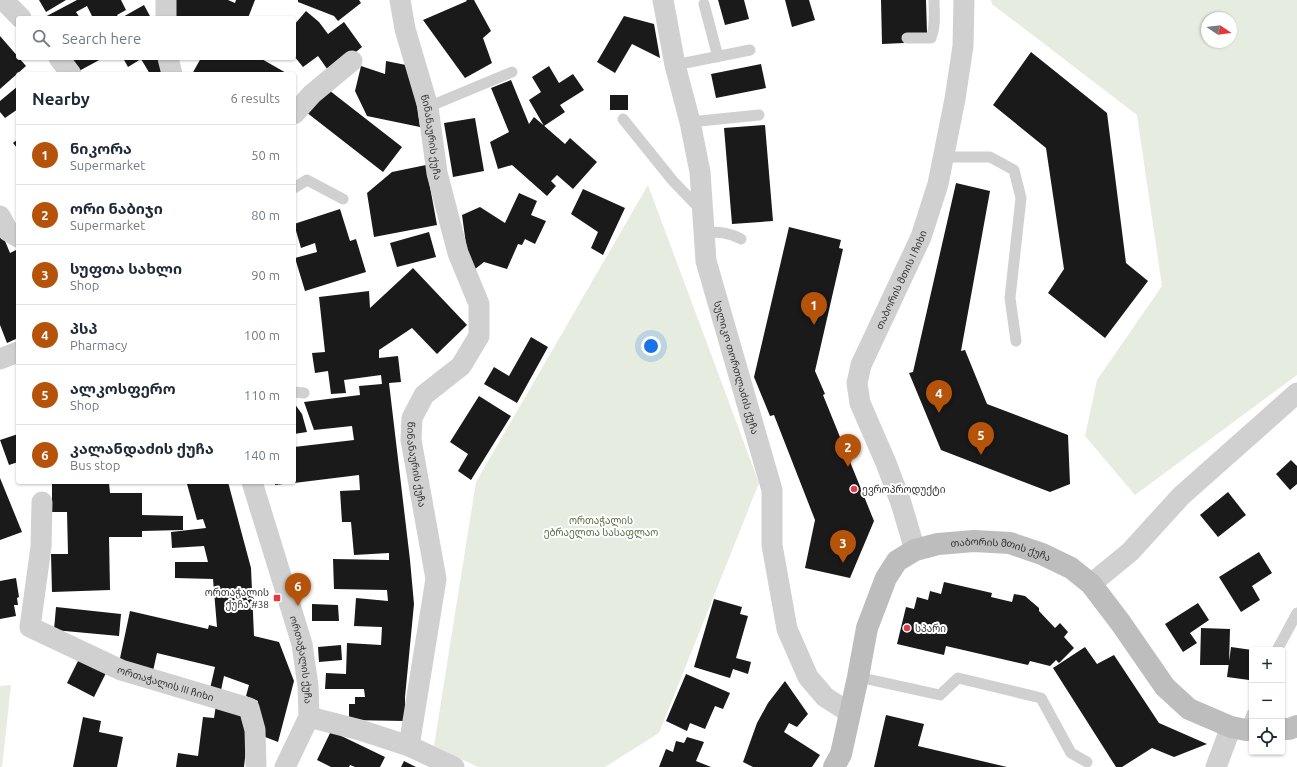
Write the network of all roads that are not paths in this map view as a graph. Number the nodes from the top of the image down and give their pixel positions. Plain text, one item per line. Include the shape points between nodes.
1 (3, 0) edge
2 (166, 0) edge
3 (400, 0) edge
4 (663, 0) edge
5 (934, 0) edge
6 (964, 0) edge
7 (704, 4) dead end
8 (19, 16) edge
9 (166, 16) edge
10 (907, 38) dead end
11 (750, 50) dead end
12 (718, 57) junction
13 (60, 60) edge
14 (168, 60) edge
15 (352, 61) dead end
16 (675, 66) junction
17 (70, 72) edge
18 (172, 72) edge
19 (512, 72) dead end
20 (428, 107) junction
21 (296, 112) edge
22 (759, 115) dead end
23 (623, 119) dead end
24 (690, 122) junction
25 (943, 157) junction
26 (296, 187) edge
27 (343, 199) dead end
28 (0, 216) edge
29 (704, 222) junction
30 (16, 236) edge
31 (741, 239) dead end
32 (1016, 341) dead end
33 (16, 353) edge
34 (0, 359) edge
35 (1297, 392) edge
36 (253, 484) edge
37 (42, 502) dead end
38 (915, 550) junction
39 (1091, 584) junction
40 (1297, 613) edge
41 (1279, 647) edge
42 (858, 677) junction
43 (850, 713) junction
44 (309, 717) junction
45 (1245, 725) edge
46 (1297, 726) edge
47 (1285, 729) edge
48 (409, 746) junction
49 (1087, 762) dead end
50 (256, 767) edge
51 (285, 767) edge
52 (454, 767) edge
53 (834, 767) edge
54 (1216, 767) edge

1 - 8 street
2 - 9 street
3 - 20 street, წინანაურის ქუჩა via 405,29
4 - 16 street, სულიკო თორთლაძის ქუჩა
5 - 10 lane via 934,32 931,38
6 - 25 street, თაბორის მთის I ჩიხი via 963,46
7 - 12 lane
11 - 12 lane
12 - 16 lane
13 - 17 street
14 - 18 street
15 - 21 street via 312,94
16 - 24 street, სულიკო თორთლაძის ქუჩა
19 - 20 lane
20 - 48 street, წინანაურის ქუჩა via 437,173 458,253 479,304 479,336 461,366 424,395 412,418 411,440 436,579
22 - 24 lane
23 - 29 lane
24 - 29 street, სულიკო თორთლაძის ქუჩა via 700,172
25 - 32 lane via 990,157 1014,170 1021,198 1010,298
25 - 38 street, თაბორის მთის I ჩიხი via 938,184 922,237 861,365 856,383 860,403 899,496
26 - 27 lane via 307,180
28 - 30 street via 8,231
29 - 31 lane
29 - 43 street, სულიკო თორთლაძის ქუჩა via 706,261 772,490 772,545 787,629 808,677 825,697
33 - 34 street
35 - 39 street via 1181,496 1130,552
36 - 44 street, ორთაჭალის ქუჩა via 302,644
37 - 50 street, ორთაჭალის III ჩიხი via 41,547 30,627 121,670 249,708 255,730
38 - 39 main road, თაბორის მთის ქუჩა via 938,544 974,541 1010,543 1071,568
38 - 42 main road, თაბორის მთის ქუჩა via 897,561 886,578 867,628
39 - 45 main road, თაბორის მთის ქუჩა via 1165,687 1189,709
40 - 41 lane
42 - 43 main road, თაბორის მთის ქუჩა
42 - 49 lane via 940,695 958,678 1041,698 1071,752
43 - 53 main road, თაბორის მთის ქუჩა via 841,754
44 - 48 street
44 - 51 street, ორთაჭალის ქუჩა
45 - 54 street
46 - 47 main road
48 - 52 street

